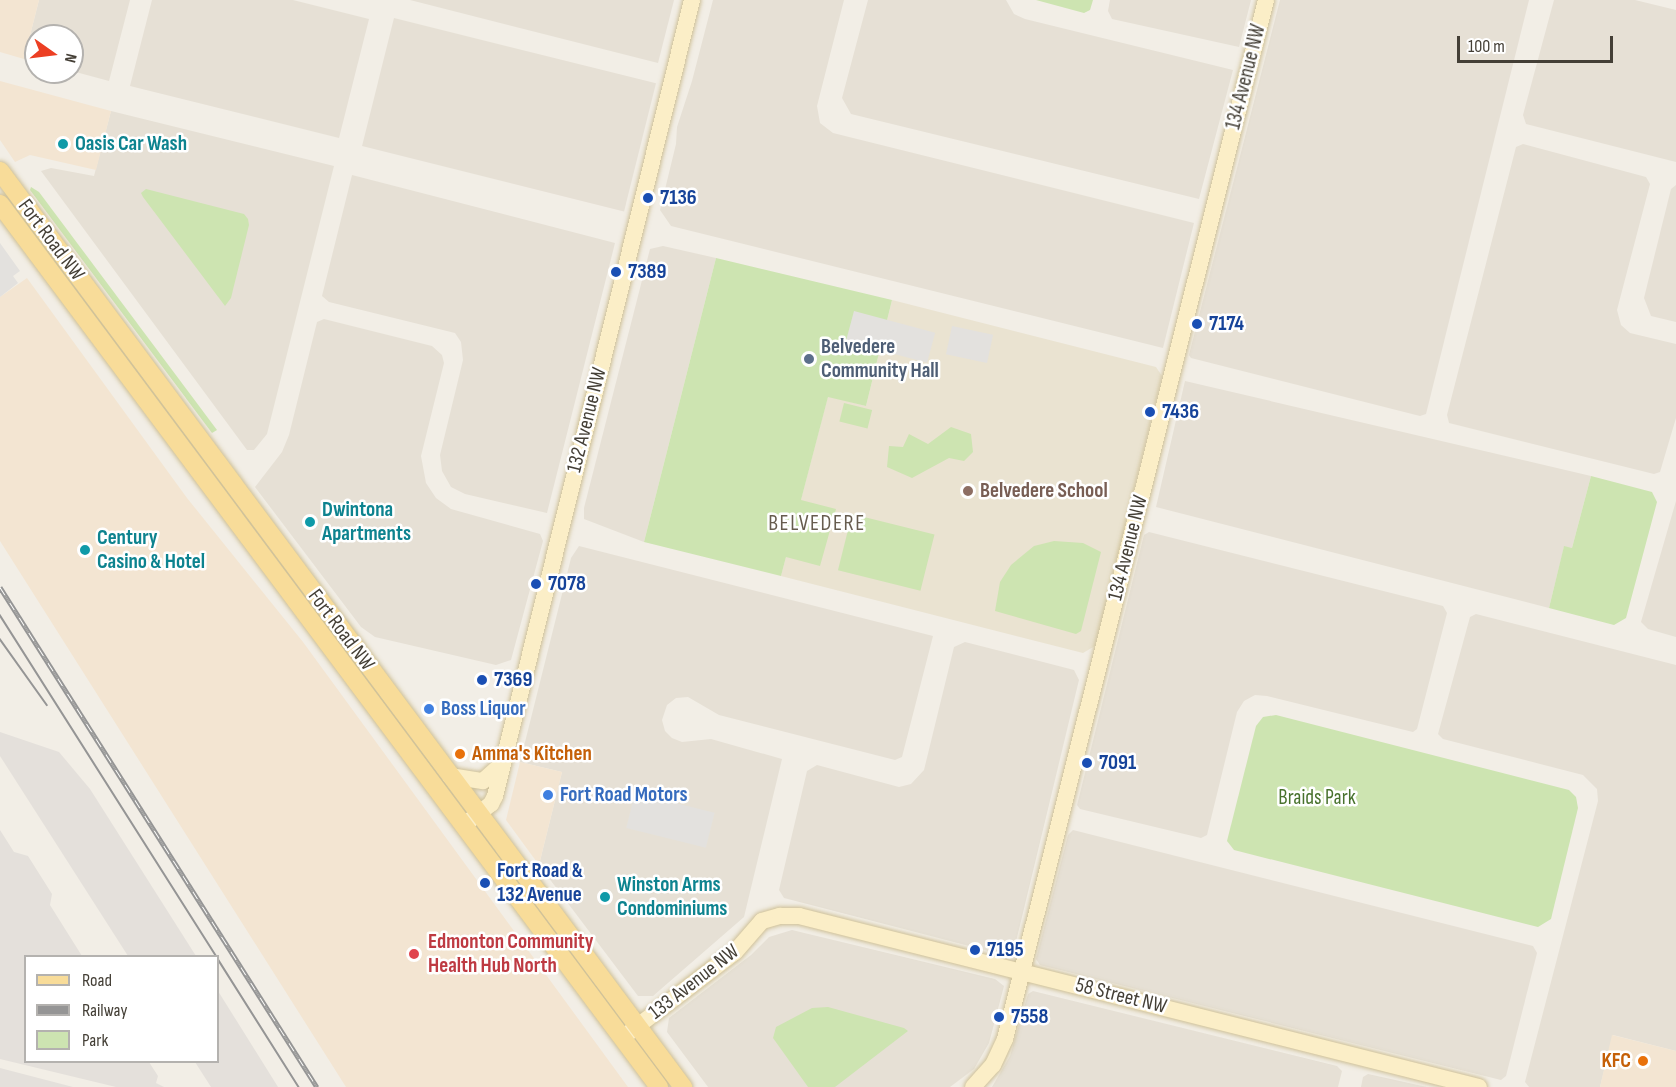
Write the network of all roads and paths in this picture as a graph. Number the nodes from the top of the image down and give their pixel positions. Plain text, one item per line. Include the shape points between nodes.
1 (692, 0) edge
2 (1266, 0) edge
3 (0, 171) edge
4 (0, 204) edge
5 (504, 762) junction
6 (450, 776) junction
7 (478, 814) junction
8 (462, 826) junction
9 (762, 921) joint
10 (1022, 972) junction
11 (637, 1026) junction
12 (622, 1038) junction
13 (659, 1087) edge
14 (683, 1087) edge
15 (973, 1087) edge
16 (1479, 1087) edge

1 - 5 street, 132 Avenue NW
2 - 10 street, 134 Avenue NW
3 - 6 main road, Fort Road NW
4 - 8 main road, Fort Road NW
5 - 6 street via 483,781
5 - 7 street, 132 Avenue NW via 493,800
6 - 7 main road, Fort Road NW
7 - 8 street, 132 Avenue NW
7 - 11 main road, Fort Road NW
8 - 12 main road, Fort Road NW
9 - 10 street, 58 Street NW via 799,916
9 - 11 street, 133 Avenue NW via 735,952
10 - 15 street, 134 Avenue NW via 998,1056
10 - 16 street, 58 Street NW
11 - 12 street, 133 Avenue NW
11 - 14 main road, Fort Road NW
12 - 13 main road, Fort Road NW

